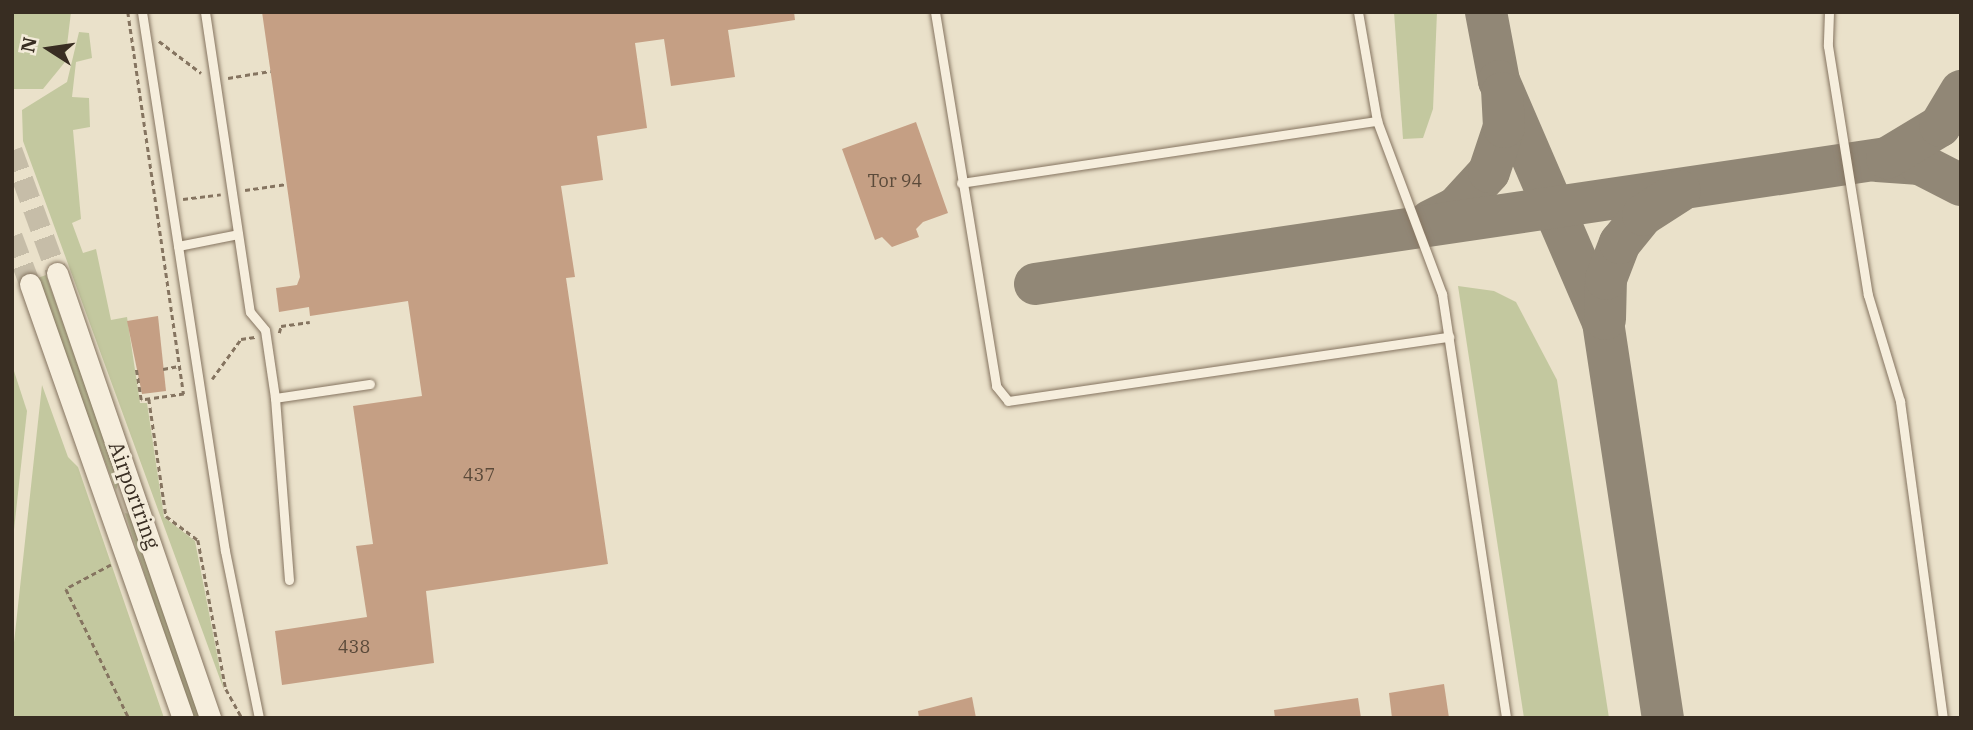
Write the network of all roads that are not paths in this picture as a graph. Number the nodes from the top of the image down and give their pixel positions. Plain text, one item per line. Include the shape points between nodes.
1 (142, 12) edge
2 (205, 12) edge
3 (935, 12) edge
4 (1358, 12) edge
5 (1829, 12) edge
6 (1377, 121) junction
7 (961, 183) junction
8 (238, 234) junction
9 (178, 246) junction
10 (57, 273) tunnel mouth
11 (30, 284) tunnel mouth
12 (1449, 337) junction
13 (370, 384) dead end
14 (275, 398) junction
15 (289, 580) dead end
16 (183, 718) edge
17 (210, 718) edge
18 (259, 718) edge
19 (1506, 718) edge
20 (1943, 718) edge

1 - 9 lane
2 - 8 lane
3 - 7 lane
4 - 6 lane
5 - 20 lane via 1828,46 1868,295 1900,401
6 - 7 lane
6 - 12 lane via 1442,294
7 - 12 lane via 996,386 1009,401
8 - 9 lane
8 - 14 lane via 250,312 266,335
9 - 18 lane via 225,551
10 - 17 street, Airportring
11 - 16 street, Airportring
12 - 19 lane
13 - 14 lane
14 - 15 lane

